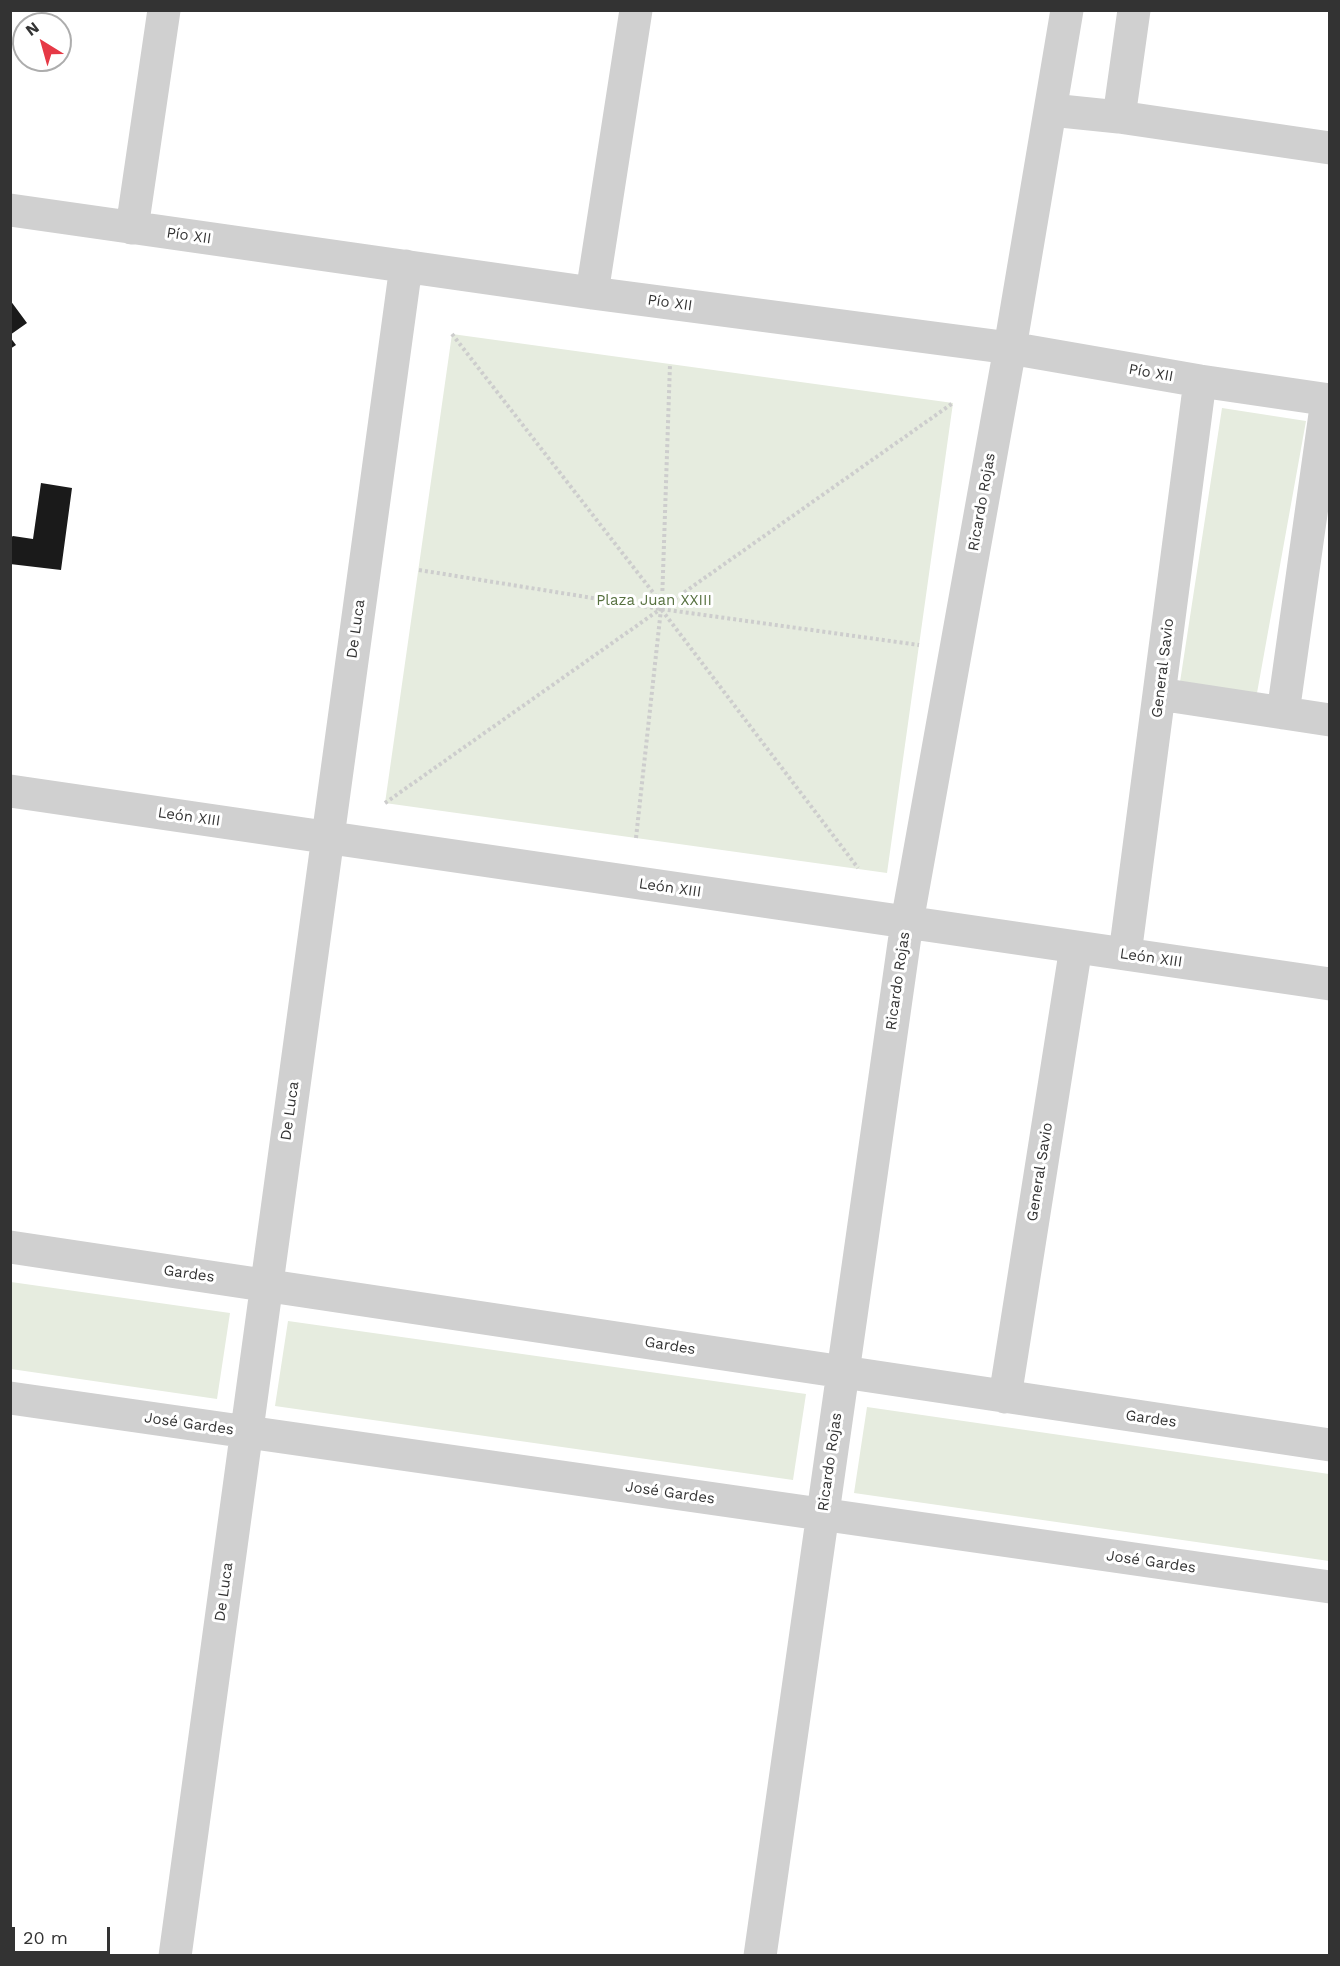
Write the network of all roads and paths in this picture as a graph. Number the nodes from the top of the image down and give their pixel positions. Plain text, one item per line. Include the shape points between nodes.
1 (164, 10) edge
2 (636, 10) edge
3 (1067, 10) edge
4 (1134, 10) edge
5 (1051, 110) junction
6 (1119, 117) junction
7 (1329, 148) edge
8 (10, 210) edge
9 (132, 228) junction
10 (406, 266) junction
11 (592, 293) junction
12 (452, 334) dead end
13 (1010, 348) junction
14 (670, 364) dead end
15 (1200, 381) junction
16 (1328, 400) edge
17 (953, 403) dead end
18 (419, 570) dead end
19 (661, 607) junction
20 (919, 645) dead end
21 (1159, 694) junction
22 (1282, 713) junction
23 (1329, 720) edge
24 (10, 791) edge
25 (385, 803) dead end
26 (328, 838) junction
27 (636, 838) dead end
28 (858, 868) dead end
29 (907, 922) junction
30 (1076, 947) junction
31 (1125, 954) junction
32 (1329, 984) edge
33 (10, 1247) edge
34 (266, 1286) junction
35 (843, 1372) junction
36 (1005, 1397) junction
37 (10, 1398) edge
38 (246, 1432) junction
39 (1329, 1445) edge
40 (822, 1515) junction
41 (1329, 1587) edge
42 (175, 1956) edge
43 (760, 1956) edge

1 - 9 street
2 - 11 street
3 - 5 street, Ricardo Rojas
4 - 6 street
5 - 6 street
5 - 13 street, Ricardo Rojas
6 - 7 street
8 - 9 street, Pío XII
9 - 10 street, Pío XII
10 - 11 street, Pío XII
10 - 26 street, De Luca
11 - 13 street, Pío XII
12 - 19 path
13 - 15 street, Pío XII
13 - 29 street, Ricardo Rojas
14 - 19 path
15 - 16 street, Pío XII
15 - 21 street, General Savio
16 - 22 street
17 - 19 path
18 - 19 path
19 - 20 path
19 - 25 path
19 - 27 path
19 - 28 path
21 - 22 street
21 - 31 street, General Savio
22 - 23 street
24 - 26 street, León XIII
26 - 29 street, León XIII
26 - 34 street, De Luca
29 - 30 street, León XIII
29 - 35 street, Ricardo Rojas
30 - 31 street, León XIII
30 - 36 street, General Savio
31 - 32 street, León XIII
33 - 34 street, Gardes
34 - 35 street, Gardes
34 - 38 street, De Luca
35 - 36 street, Gardes
35 - 40 street, Ricardo Rojas
36 - 39 street, Gardes
37 - 38 street, José Gardes
38 - 40 street, José Gardes
38 - 42 street, De Luca
40 - 41 street, José Gardes
40 - 43 street, Ricardo Rojas

